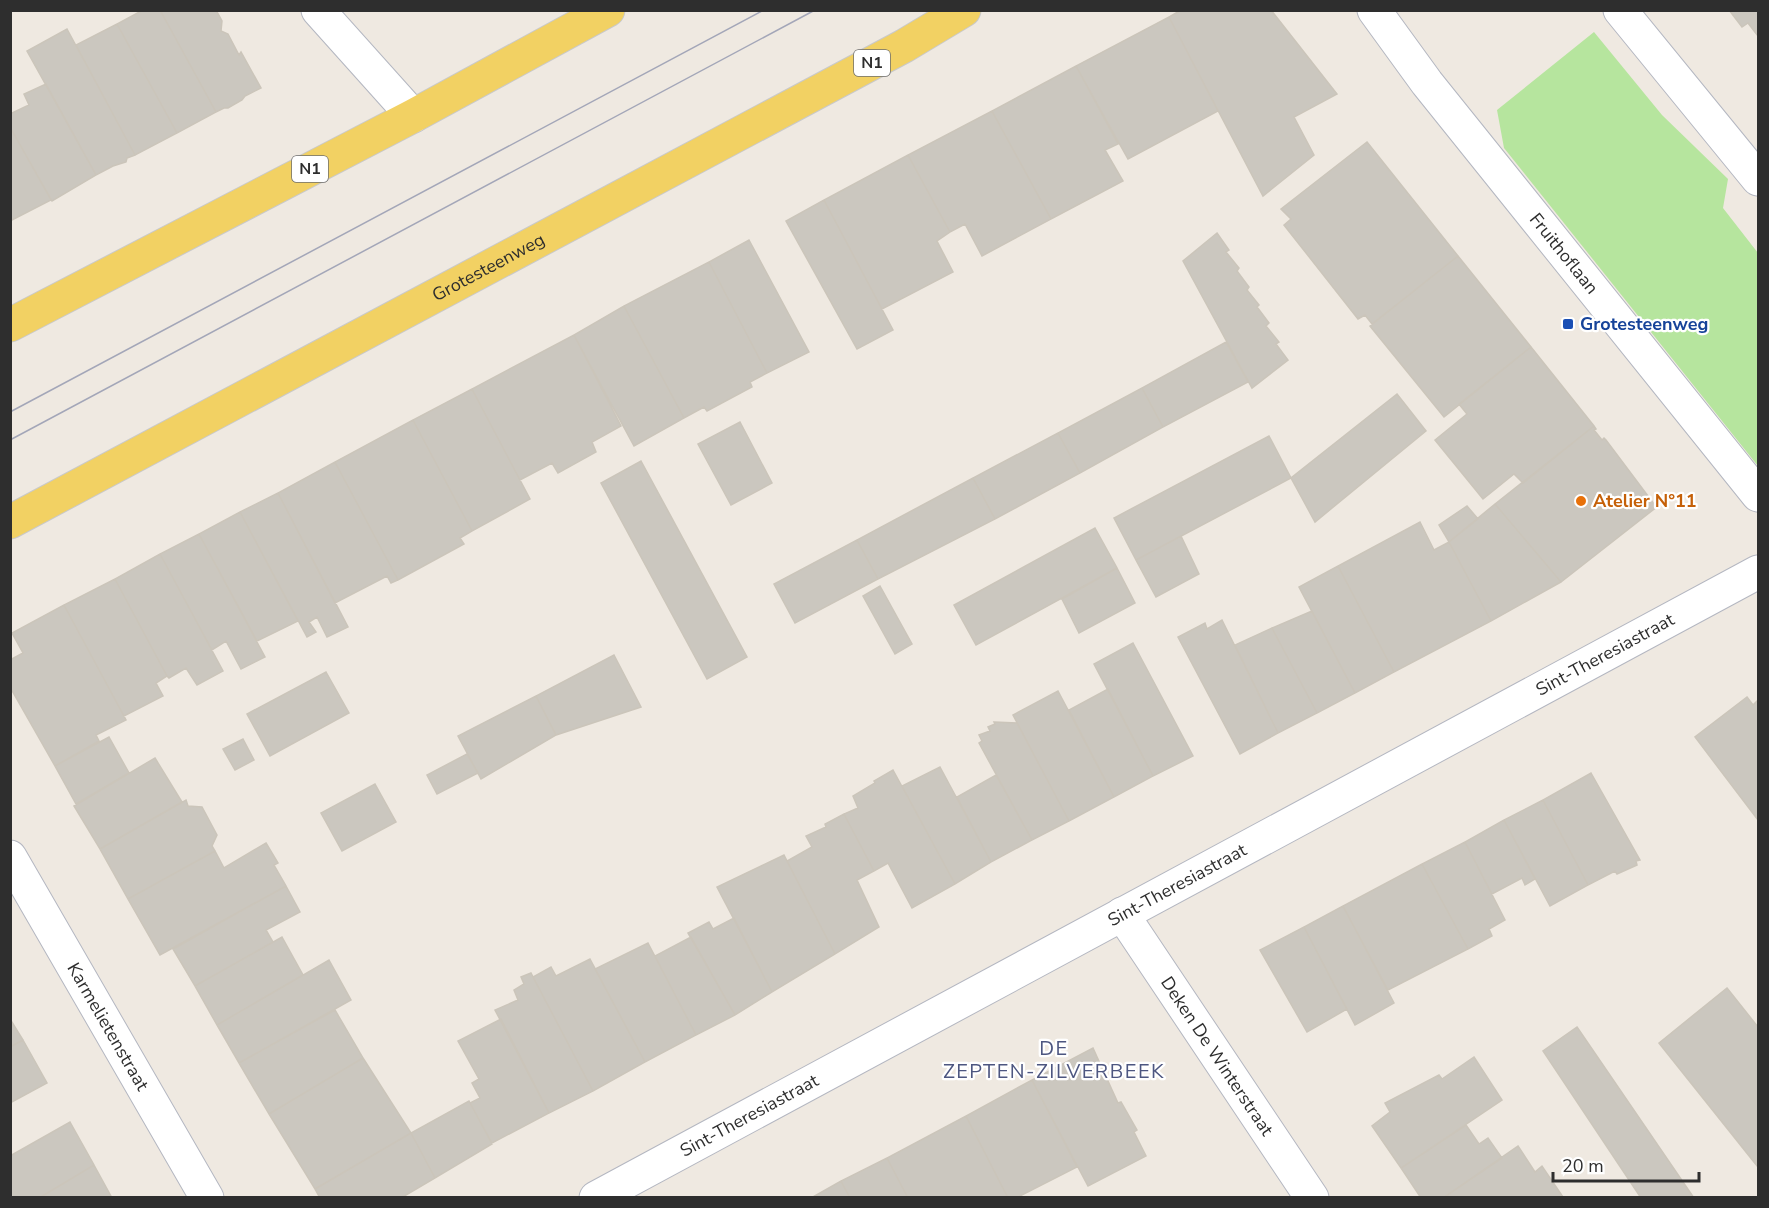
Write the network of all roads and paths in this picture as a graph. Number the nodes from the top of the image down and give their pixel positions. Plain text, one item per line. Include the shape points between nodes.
1 (318, 10) edge
2 (608, 10) edge
3 (964, 10) edge
4 (1374, 10) edge
5 (1620, 10) edge
6 (413, 116) junction
7 (1758, 179) edge
8 (10, 325) edge
9 (1758, 495) edge
10 (10, 522) edge
11 (1758, 572) edge
12 (10, 857) edge
13 (1122, 914) junction
14 (207, 1197) edge
15 (596, 1197) edge
16 (1312, 1197) edge

1 - 6 street
2 - 6 main road, N1
3 - 10 main road, Grotesteenweg / N1 via 904,46
4 - 9 street, Fruithoflaan via 1427,82
5 - 7 street
6 - 8 main road, N1
11 - 13 street, Sint-Theresiastraat
12 - 14 street, Karmelietenstraat
13 - 15 street, Sint-Theresiastraat
13 - 16 street, Deken De Winterstraat

